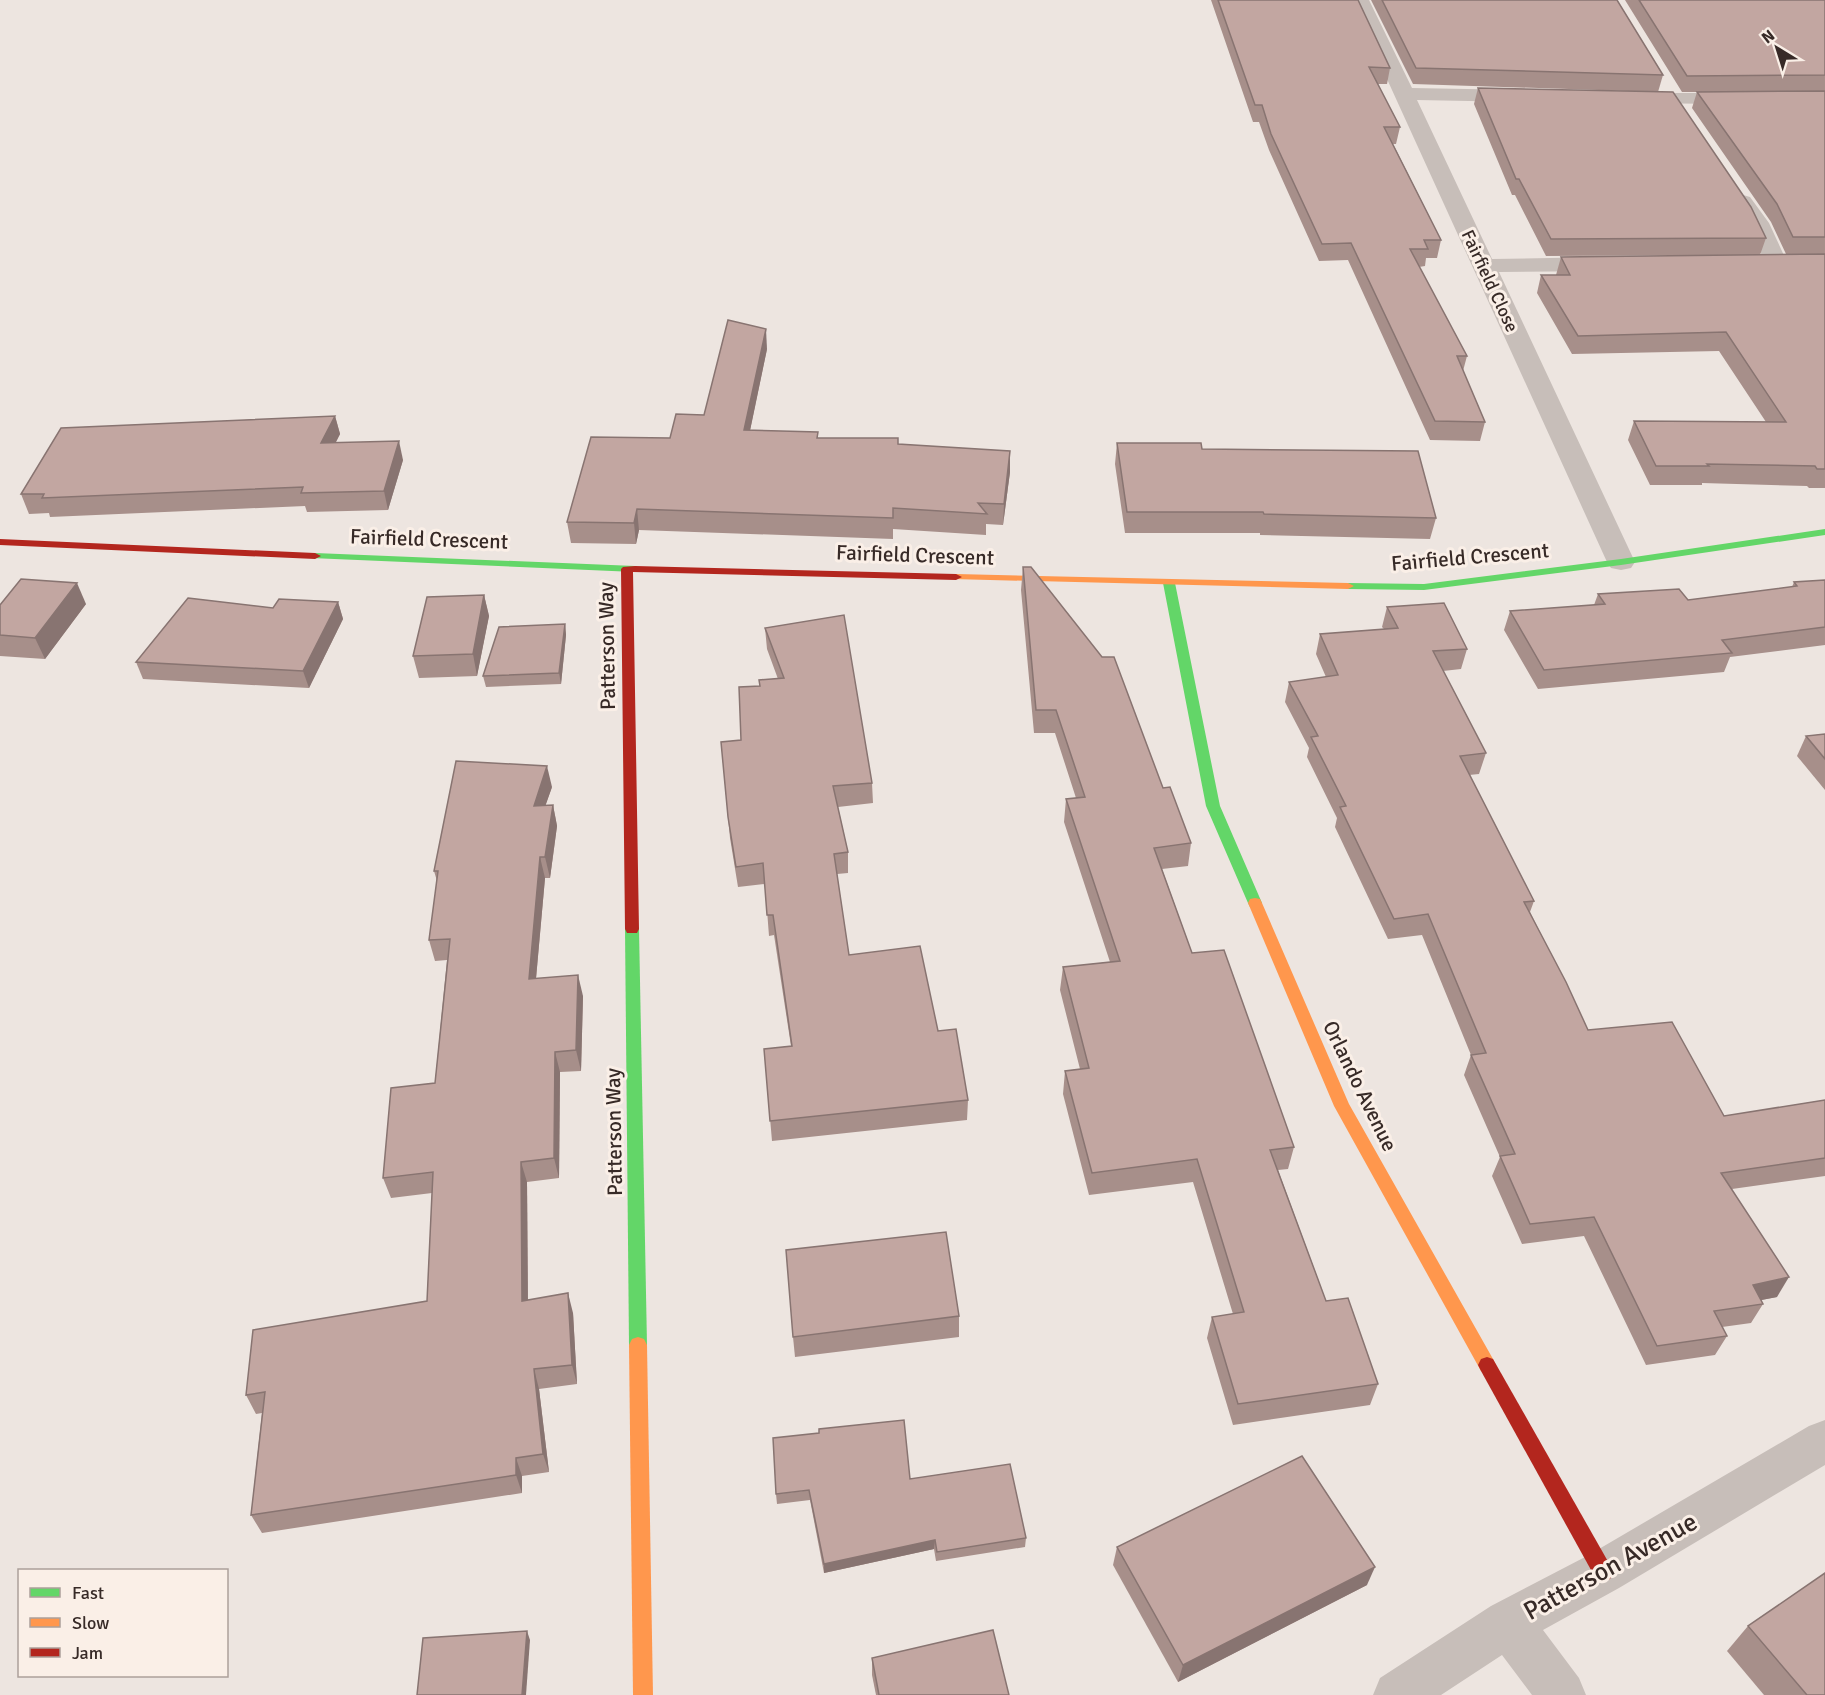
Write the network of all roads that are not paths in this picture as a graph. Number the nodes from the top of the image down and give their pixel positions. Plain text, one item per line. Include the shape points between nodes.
1 (1360, 0) edge
2 (1663, 80) dead end
3 (1405, 93) junction
4 (1534, 96) edge
5 (1616, 98) edge
6 (1825, 99) edge
7 (1675, 100) junction
8 (1688, 119) edge
9 (1732, 185) edge
10 (1753, 262) edge
11 (1624, 264) edge
12 (1483, 266) junction
13 (1825, 532) edge
14 (0, 542) edge
15 (1621, 562) junction
16 (627, 568) junction
17 (1168, 583) junction
18 (1825, 1441) edge
19 (1603, 1572) junction
20 (1508, 1623) junction
21 (642, 1695) edge
22 (1397, 1695) edge
23 (1562, 1695) edge

1 - 3 street, Fairfield Close
2 - 7 street
3 - 4 street
3 - 12 street, Fairfield Close
5 - 7 street
6 - 7 street
7 - 8 street
9 - 10 street via 1786,262
11 - 12 street
12 - 15 street, Fairfield Close
13 - 15 street, Fairfield Crescent
14 - 16 street, Fairfield Crescent
15 - 17 street, Fairfield Crescent via 1424,587
16 - 17 street, Fairfield Crescent
16 - 21 street, Patterson Way
17 - 19 street, Orlando Avenue via 1213,806 1342,1106
18 - 19 street, Patterson Avenue
19 - 20 street, Patterson Avenue
20 - 22 street, Patterson Avenue
20 - 23 street

